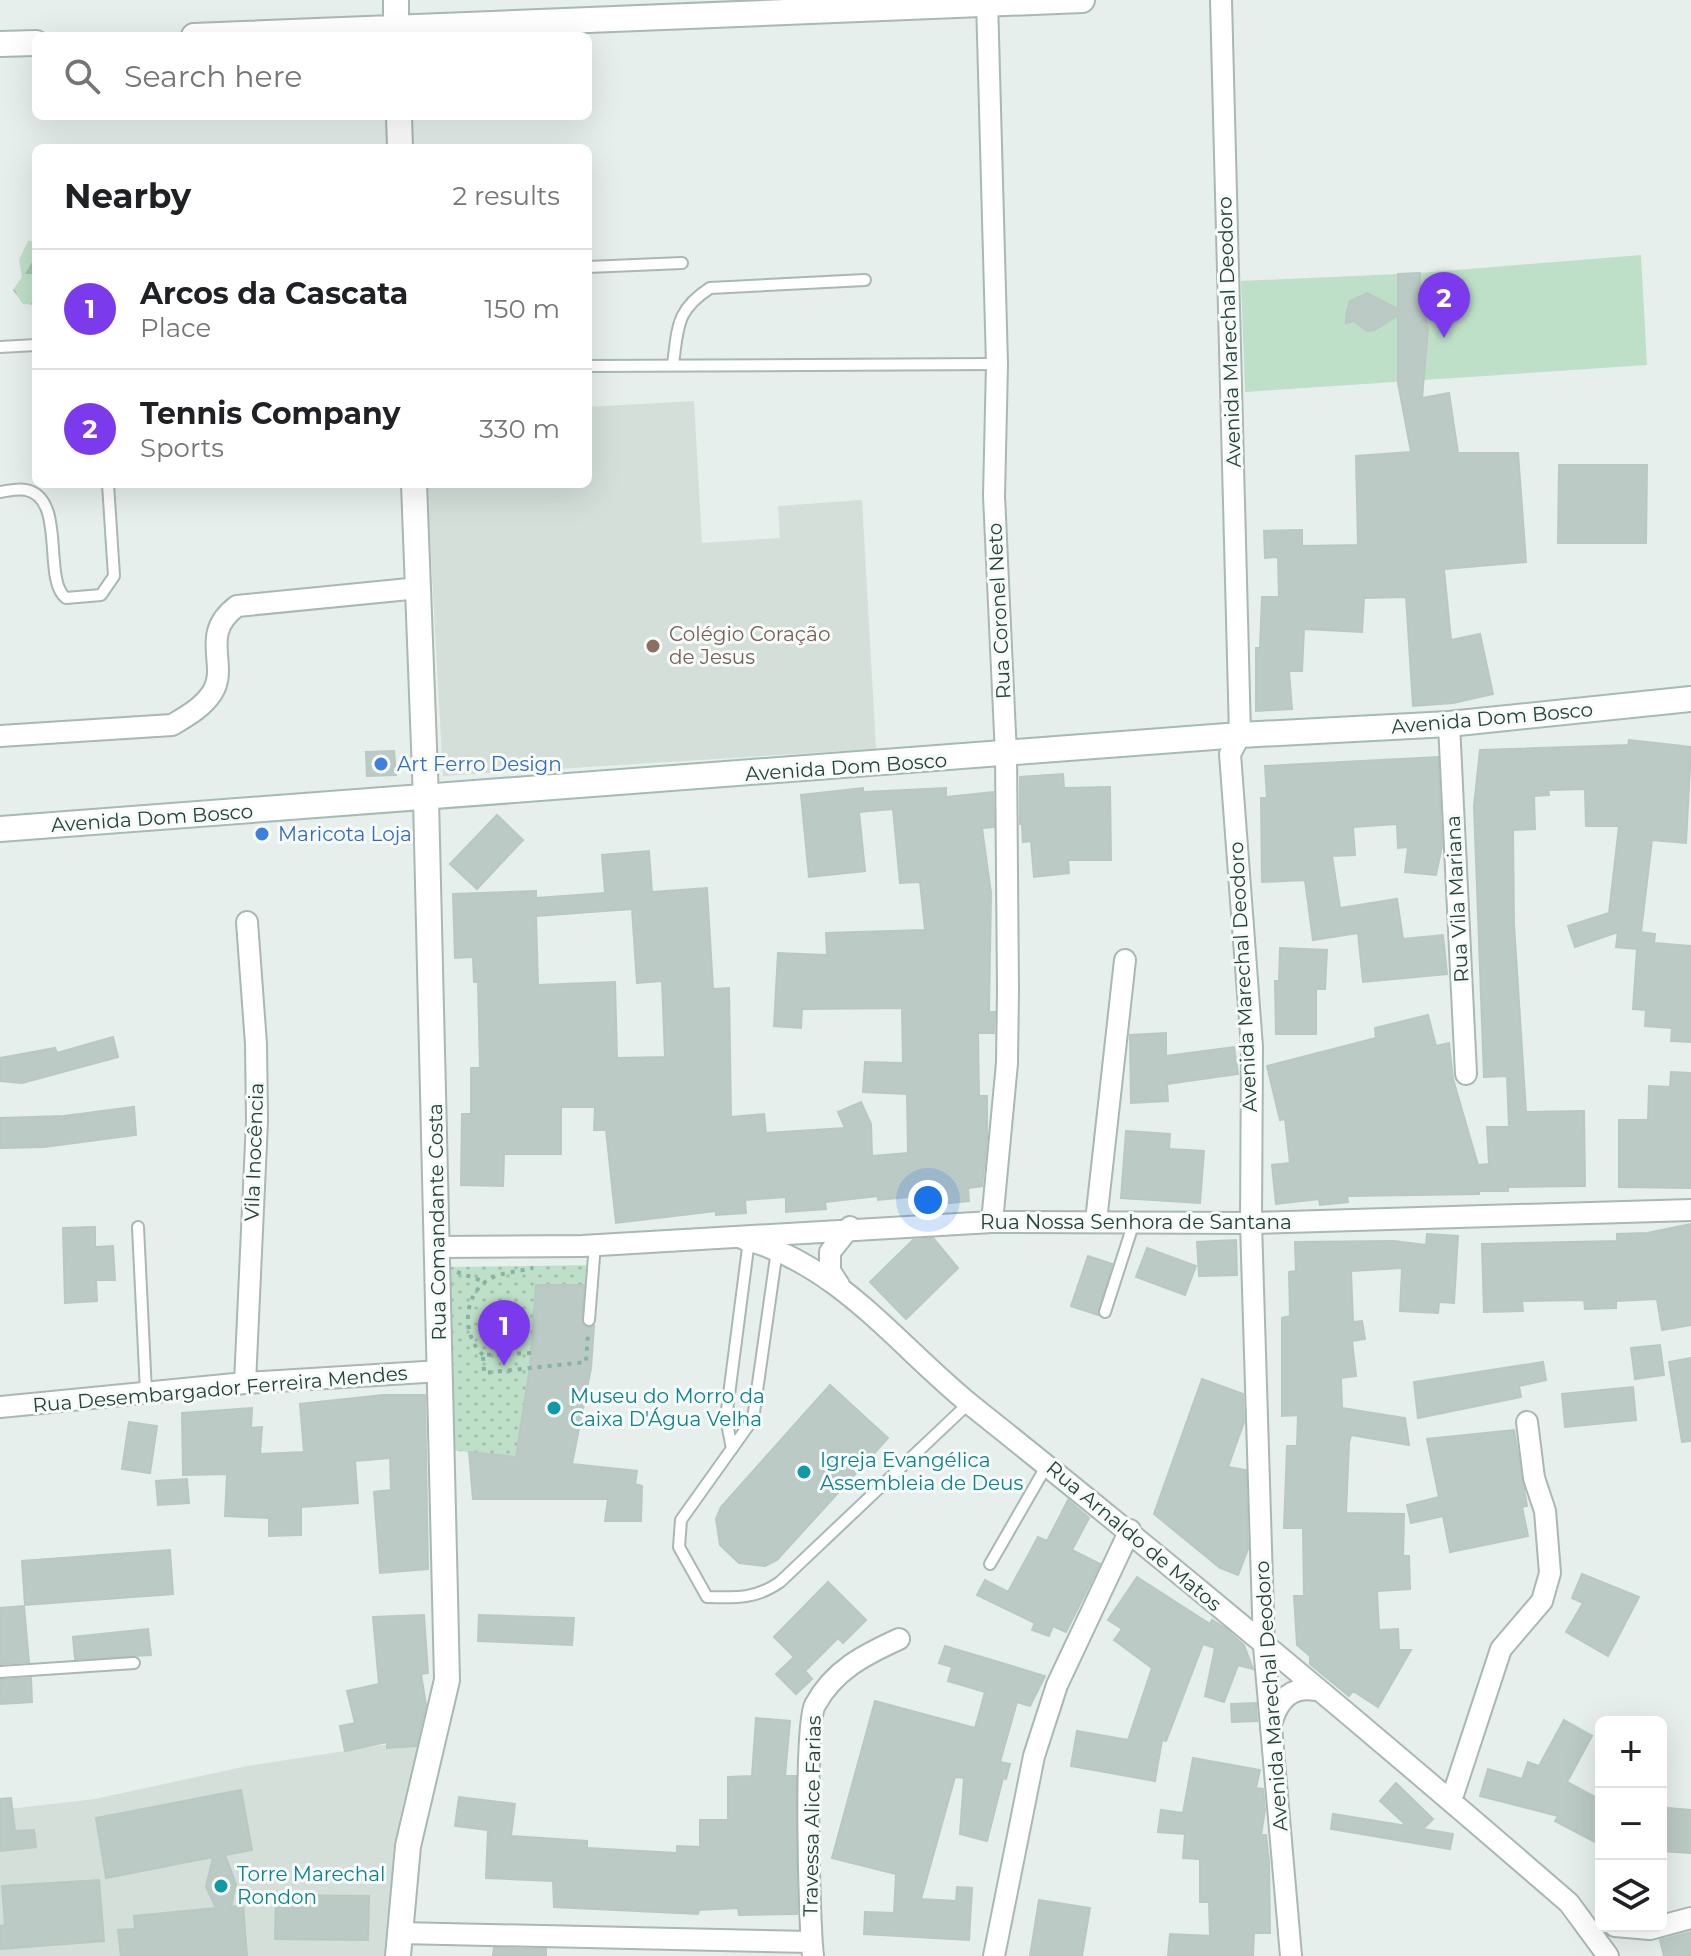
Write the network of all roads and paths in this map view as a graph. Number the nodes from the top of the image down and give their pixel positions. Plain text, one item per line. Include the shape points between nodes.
1 (396, 0) edge
2 (1082, 0) edge
3 (1221, 0) edge
4 (987, 2) edge
5 (396, 32) edge
6 (32, 43) edge
7 (0, 44) edge
8 (399, 120) edge
9 (400, 144) edge
10 (682, 263) dead end
11 (592, 267) edge
12 (865, 280) dead end
13 (32, 345) edge
14 (0, 347) edge
15 (673, 364) junction
16 (997, 364) junction
17 (592, 366) edge
18 (108, 488) edge
19 (414, 488) edge
20 (0, 492) edge
21 (419, 588) junction
22 (1691, 699) edge
23 (1449, 724) junction
24 (1240, 735) junction
25 (0, 736) edge
26 (1006, 755) junction
27 (426, 799) junction
28 (0, 829) edge
29 (247, 922) dead end
30 (1125, 960) dead end
31 (1466, 1074) dead end
32 (1691, 1210) edge
33 (1096, 1221) junction
34 (992, 1222) junction
35 (1134, 1222) junction
36 (1251, 1223) junction
37 (138, 1227) dead end
38 (850, 1227) junction
39 (739, 1238) junction
40 (595, 1244) junction
41 (777, 1250) junction
42 (442, 1257) junction
43 (544, 1265) dead end
44 (485, 1282) junction
45 (839, 1285) junction
46 (1105, 1312) dead end
47 (589, 1320) joint
48 (474, 1347) junction
49 (466, 1348) dead end
50 (531, 1353) dead end
51 (483, 1355) junction
52 (441, 1371) junction
53 (245, 1383) junction
54 (146, 1392) junction
55 (969, 1403) junction
56 (0, 1407) edge
57 (1527, 1422) dead end
58 (732, 1449) junction
59 (1048, 1464) junction
60 (1130, 1530) junction
61 (990, 1564) dead end
62 (899, 1639) dead end
63 (1264, 1646) junction
64 (134, 1663) dead end
65 (0, 1672) edge
66 (1315, 1690) junction
67 (1272, 1721) junction
68 (1451, 1801) junction
69 (1569, 1903) junction
70 (1595, 1917) edge
71 (1691, 1918) edge
72 (1667, 1924) edge
73 (399, 1944) edge
74 (812, 1949) edge
75 (994, 1956) edge
76 (1291, 1956) edge
77 (1608, 1956) edge

1 - 5 street
2 - 4 street
3 - 24 street, Avenida Marechal Deodoro
4 - 5 street
4 - 16 street, Rua Coronel Neto
6 - 7 street
8 - 9 street
10 - 11 lane
12 - 15 lane via 710,288 682,313
13 - 14 lane
15 - 16 lane
15 - 17 lane
16 - 26 street, Rua Coronel Neto via 994,496
18 - 20 lane via 114,576 101,595 66,598 60,593 54,537 41,500 27,490
19 - 21 street, Rua Comandante Costa
21 - 25 street via 237,606 218,628 214,691 197,710 172,725
21 - 27 street, Rua Comandante Costa
22 - 23 street, Avenida Dom Bosco
23 - 24 street, Avenida Dom Bosco
23 - 31 street, Rua Vila Mariana
24 - 26 street, Avenida Dom Bosco
24 - 36 street, Avenida Marechal Deodoro via 1230,754 1252,1047
26 - 27 street, Avenida Dom Bosco
26 - 34 street, Rua Coronel Neto via 1007,1063
27 - 28 street, Avenida Dom Bosco
27 - 42 street, Rua Comandante Costa
29 - 53 street, Vila Inocência via 257,1121
30 - 33 street
32 - 36 street, Rua Nossa Senhora de Santana
33 - 34 street, Rua Nossa Senhora de Santana
33 - 35 street, Rua Nossa Senhora de Santana
34 - 38 street, Rua Nossa Senhora de Santana
35 - 36 street, Rua Nossa Senhora de Santana
35 - 46 lane
36 - 63 street, Avenida Marechal Deodoro
37 - 54 lane
38 - 39 street, Rua Nossa Senhora de Santana
38 - 45 street via 830,1252 830,1271
39 - 40 street, Rua Nossa Senhora de Santana
39 - 41 street, Rua Arnaldo de Matos
39 - 58 lane via 726,1418
40 - 42 street, Rua Nossa Senhora de Santana
40 - 47 lane
41 - 45 street, Rua Arnaldo de Matos
41 - 58 lane via 753,1419
42 - 44 path
42 - 52 street, Rua Comandante Costa
43 - 44 path
44 - 48 path via 471,1303 468,1326
45 - 55 street, Rua Arnaldo de Matos
47 - 51 path via 586,1362 484,1373
48 - 49 path
48 - 51 path
50 - 51 path
52 - 53 street, Rua Desembargador Ferreira Mendes
52 - 73 street, Rua Comandante Costa via 447,1680 408,1846
53 - 54 street, Rua Desembargador Ferreira Mendes
54 - 56 street, Rua Desembargador Ferreira Mendes
55 - 58 lane via 780,1582 763,1594 744,1598 707,1597 679,1547 681,1520
55 - 59 street, Rua Arnaldo de Matos
57 - 68 street via 1534,1478 1545,1511 1550,1573 1542,1601 1501,1649
59 - 60 street, Rua Arnaldo de Matos
59 - 61 lane
60 - 63 street, Rua Arnaldo de Matos
60 - 75 street via 1057,1685 1034,1756
62 - 74 street, Travessa Alice Farias via 837,1672 813,1708
63 - 66 street, Rua Arnaldo de Matos
63 - 67 street, Avenida Marechal Deodoro
64 - 65 lane
66 - 67 street via 1291,1692
66 - 68 street, Rua Arnaldo de Matos
67 - 76 street, Avenida Marechal Deodoro
68 - 69 street, Rua Arnaldo de Matos
69 - 70 street
69 - 77 street
71 - 72 street
73 - 74 street, Travessa Alice Farias

